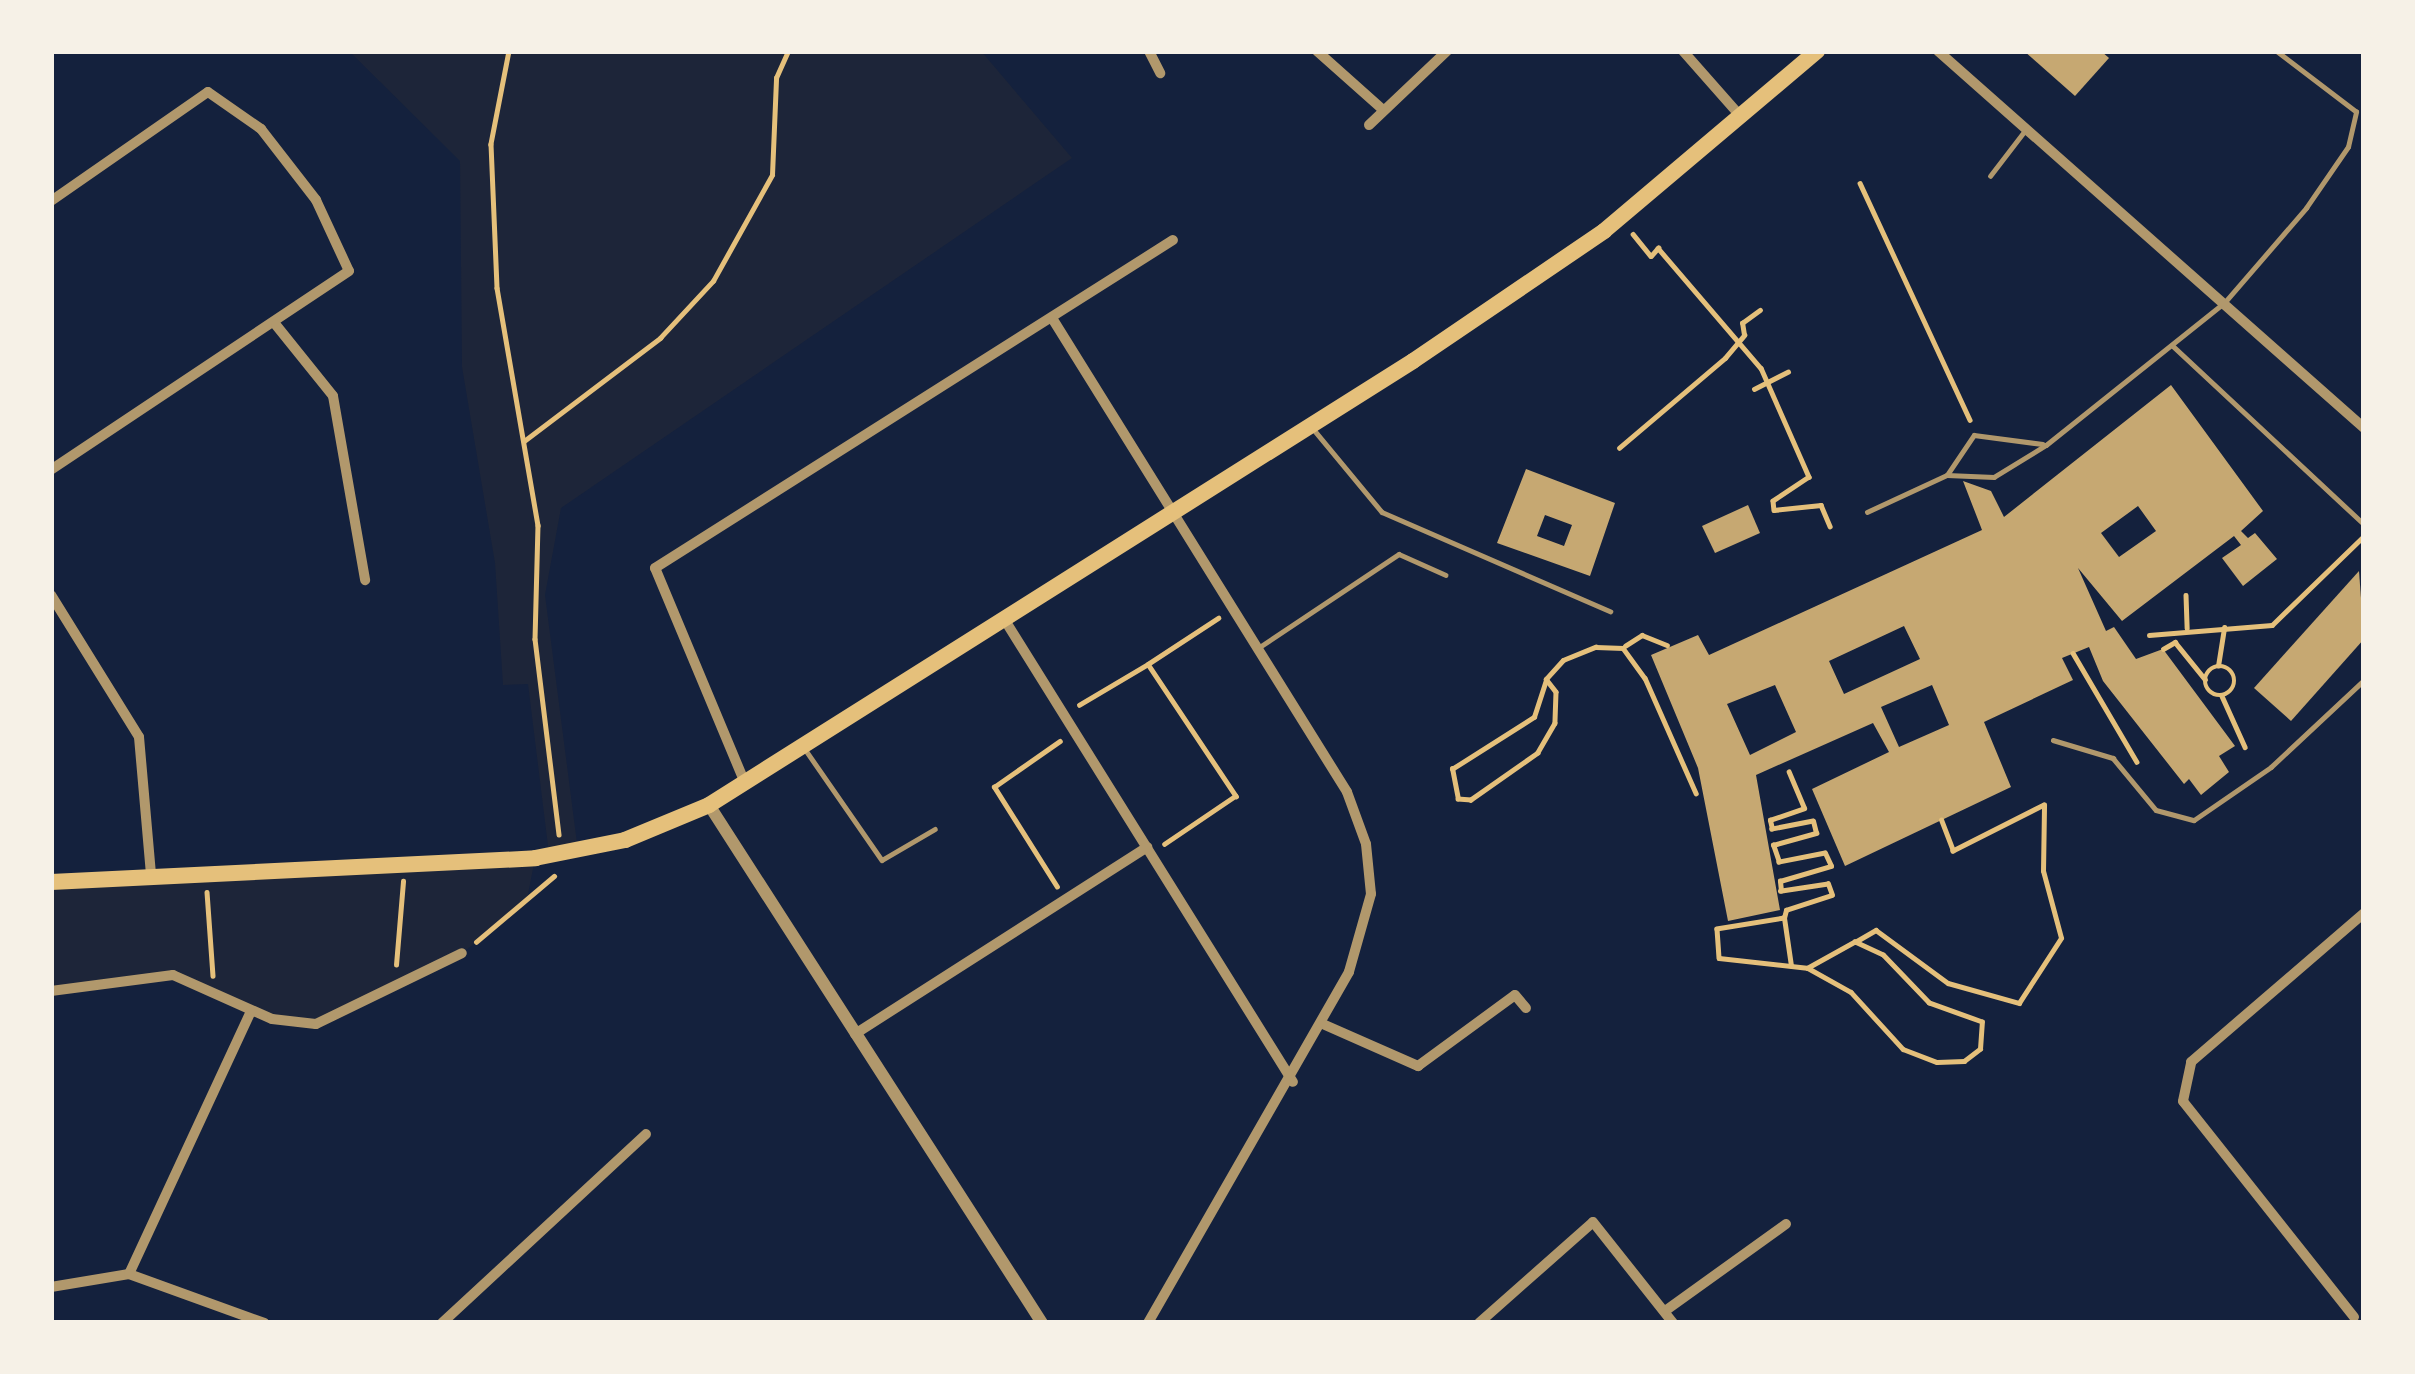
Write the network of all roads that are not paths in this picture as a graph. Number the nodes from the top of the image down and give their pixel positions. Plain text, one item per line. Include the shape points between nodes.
1 (1149, 51) edge
2 (1317, 51) edge
3 (1447, 51) edge
4 (1683, 51) edge
5 (1817, 51) edge
6 (1938, 51) edge
7 (2276, 51) edge
8 (1160, 73) dead end
9 (1382, 109) junction
10 (1744, 120) junction
11 (1369, 124) dead end
12 (2029, 127) junction
13 (1990, 176) dead end
14 (51, 201) edge
15 (1173, 240) dead end
16 (2225, 302) junction
17 (1052, 318) junction
18 (276, 325) junction
19 (2173, 346) junction
20 (2364, 406) edge
21 (2353, 418) junction
22 (1311, 425) junction
23 (2364, 428) edge
24 (2046, 445) junction
25 (51, 470) edge
26 (1947, 475) junction
27 (1867, 512) dead end
28 (1172, 513) junction
29 (2364, 524) edge
30 (1446, 575) dead end
31 (365, 580) dead end
32 (51, 595) edge
33 (1610, 610) dead end
34 (1006, 622) junction
35 (1258, 648) junction
36 (2364, 680) edge
37 (2053, 740) dead end
38 (805, 749) junction
39 (746, 786) junction
40 (709, 806) junction
41 (935, 829) dead end
42 (1149, 850) junction
43 (151, 875) junction
44 (51, 881) edge
45 (2364, 913) edge
46 (462, 953) road end
47 (51, 991) edge
48 (1526, 1008) dead end
49 (251, 1011) junction
50 (1325, 1025) junction
51 (855, 1034) junction
52 (1293, 1082) junction
53 (646, 1134) dead end
54 (1786, 1224) dead end
55 (129, 1274) junction
56 (51, 1287) edge
57 (1665, 1312) junction
58 (2355, 1316) edge
59 (264, 1323) edge
60 (442, 1323) edge
61 (1042, 1323) edge
62 (1148, 1323) edge
63 (1479, 1323) edge
64 (1673, 1323) edge

1 - 8 street
2 - 9 street
3 - 9 street
4 - 10 street
5 - 10 main road
6 - 12 street
7 - 16 lane via 2354,104 2356,123 2306,208
9 - 11 street
10 - 22 main road via 1621,218
12 - 13 lane
12 - 16 street
14 - 18 street via 208,92 233,103 316,200 349,271
15 - 17 street
16 - 19 lane
16 - 21 street
17 - 28 street
17 - 39 street via 655,568
18 - 25 street
18 - 31 street via 333,395
19 - 24 lane
19 - 29 lane
20 - 21 lane
21 - 23 street
22 - 28 main road
22 - 33 lane via 1382,512
24 - 26 lane via 1994,477
24 - 26 lane via 1976,434 1963,441 1959,464
26 - 27 lane
28 - 34 main road
28 - 35 street
30 - 35 lane via 1399,554
32 - 43 street via 139,737
34 - 38 main road
34 - 42 street
35 - 50 street via 1347,792 1366,844 1371,894
36 - 37 lane via 2206,817 2169,818 2097,750
38 - 39 main road
38 - 41 lane via 881,860
39 - 40 main road
40 - 43 main road via 570,852
40 - 51 street
42 - 51 street
42 - 52 street
43 - 44 main road
45 - 58 street via 2191,1062 2183,1082 2190,1116
46 - 49 street via 316,1024
47 - 49 street via 173,975
48 - 50 street via 1515,995 1418,1066
49 - 55 street
50 - 52 street
51 - 61 street
52 - 62 street
53 - 60 street
54 - 57 street
55 - 56 street
55 - 59 street
57 - 63 street via 1593,1222
57 - 64 street

